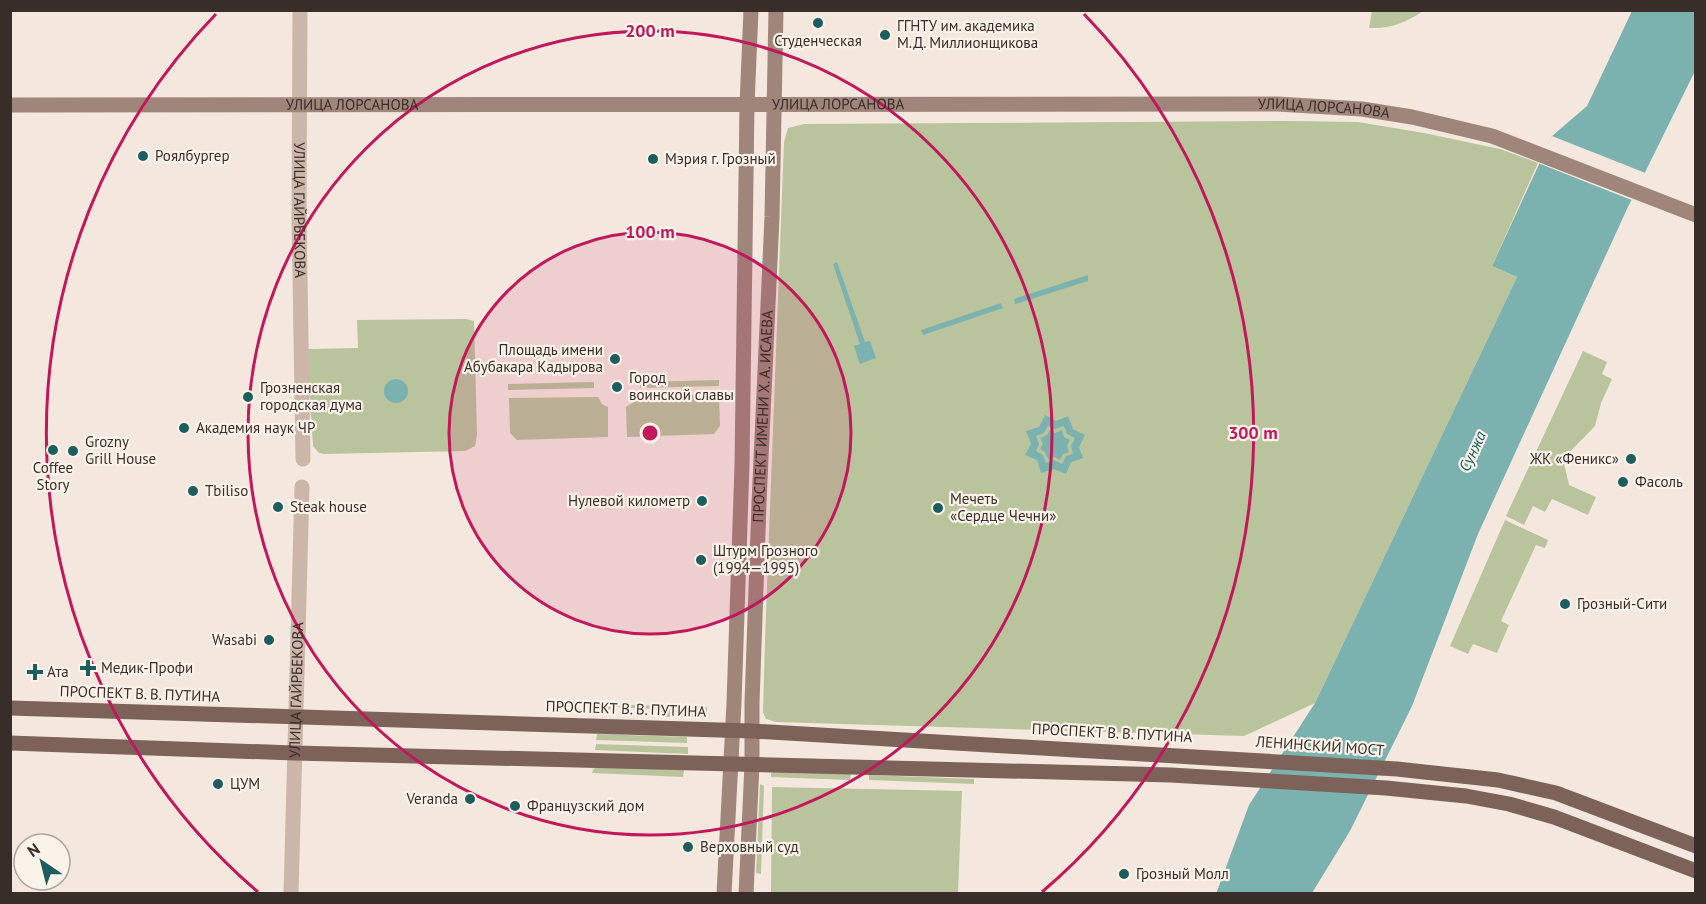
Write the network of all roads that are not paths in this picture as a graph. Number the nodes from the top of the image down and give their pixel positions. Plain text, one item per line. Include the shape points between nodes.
1 (300, 10) edge
2 (751, 10) edge
3 (776, 10) edge
4 (298, 104) junction
5 (774, 104) junction
6 (10, 105) edge
7 (747, 105) junction
8 (1695, 214) edge
9 (303, 459) dead end
10 (302, 487) dead end
11 (10, 708) edge
12 (296, 718) junction
13 (733, 730) junction
14 (752, 731) junction
15 (10, 743) edge
16 (295, 753) junction
17 (1240, 759) joint
18 (731, 763) junction
19 (752, 764) junction
20 (1695, 846) edge
21 (1695, 872) edge
22 (291, 894) edge
23 (724, 894) edge
24 (746, 894) edge

1 - 4 street, УЛИЦА ГАЙРБЕКОВА
2 - 7 main road, ПРОСПЕКТ ИМЕНИ Х. А. ИСАЕВА
3 - 5 main road, ПРОСПЕКТ ИМЕНИ Х. А. ИСАЕВА
4 - 6 main road, УЛИЦА ЛОРСАНОВА
4 - 7 main road, УЛИЦА ЛОРСАНОВА
4 - 9 street, УЛИЦА ГАЙРБЕКОВА
5 - 7 main road, УЛИЦА ЛОРСАНОВА
5 - 8 main road, УЛИЦА ЛОРСАНОВА via 1277,104 1362,109 1492,136
5 - 14 main road, ПРОСПЕКТ ИМЕНИ Х. А. ИСАЕВА
7 - 13 main road, ПРОСПЕКТ ИМЕНИ Х. А. ИСАЕВА via 742,472
10 - 12 street, УЛИЦА ГАЙРБЕКОВА
11 - 12 main road, ПРОСПЕКТ В. В. ПУТИНА
12 - 13 main road, ПРОСПЕКТ В. В. ПУТИНА
12 - 16 street, УЛИЦА ГАЙРБЕКОВА
13 - 14 main road, ПРОСПЕКТ В. В. ПУТИНА
13 - 18 main road, ПРОСПЕКТ ИМЕНИ Х. А. ИСАЕВА
14 - 17 main road, ПРОСПЕКТ В. В. ПУТИНА
14 - 19 main road, ПРОСПЕКТ ИМЕНИ Х. А. ИСАЕВА
15 - 16 main road
16 - 18 main road
16 - 22 street, УЛИЦА ГАЙРБЕКОВА
17 - 20 main road, ЛЕНИНСКИЙ МОСТ via 1498,780 1556,793
18 - 19 main road
18 - 23 main road, ПРОСПЕКТ ИМЕНИ Х. А. ИСАЕВА
19 - 21 main road via 1231,777 1466,796 1563,820
19 - 24 main road, ПРОСПЕКТ ИМЕНИ Х. А. ИСАЕВА

